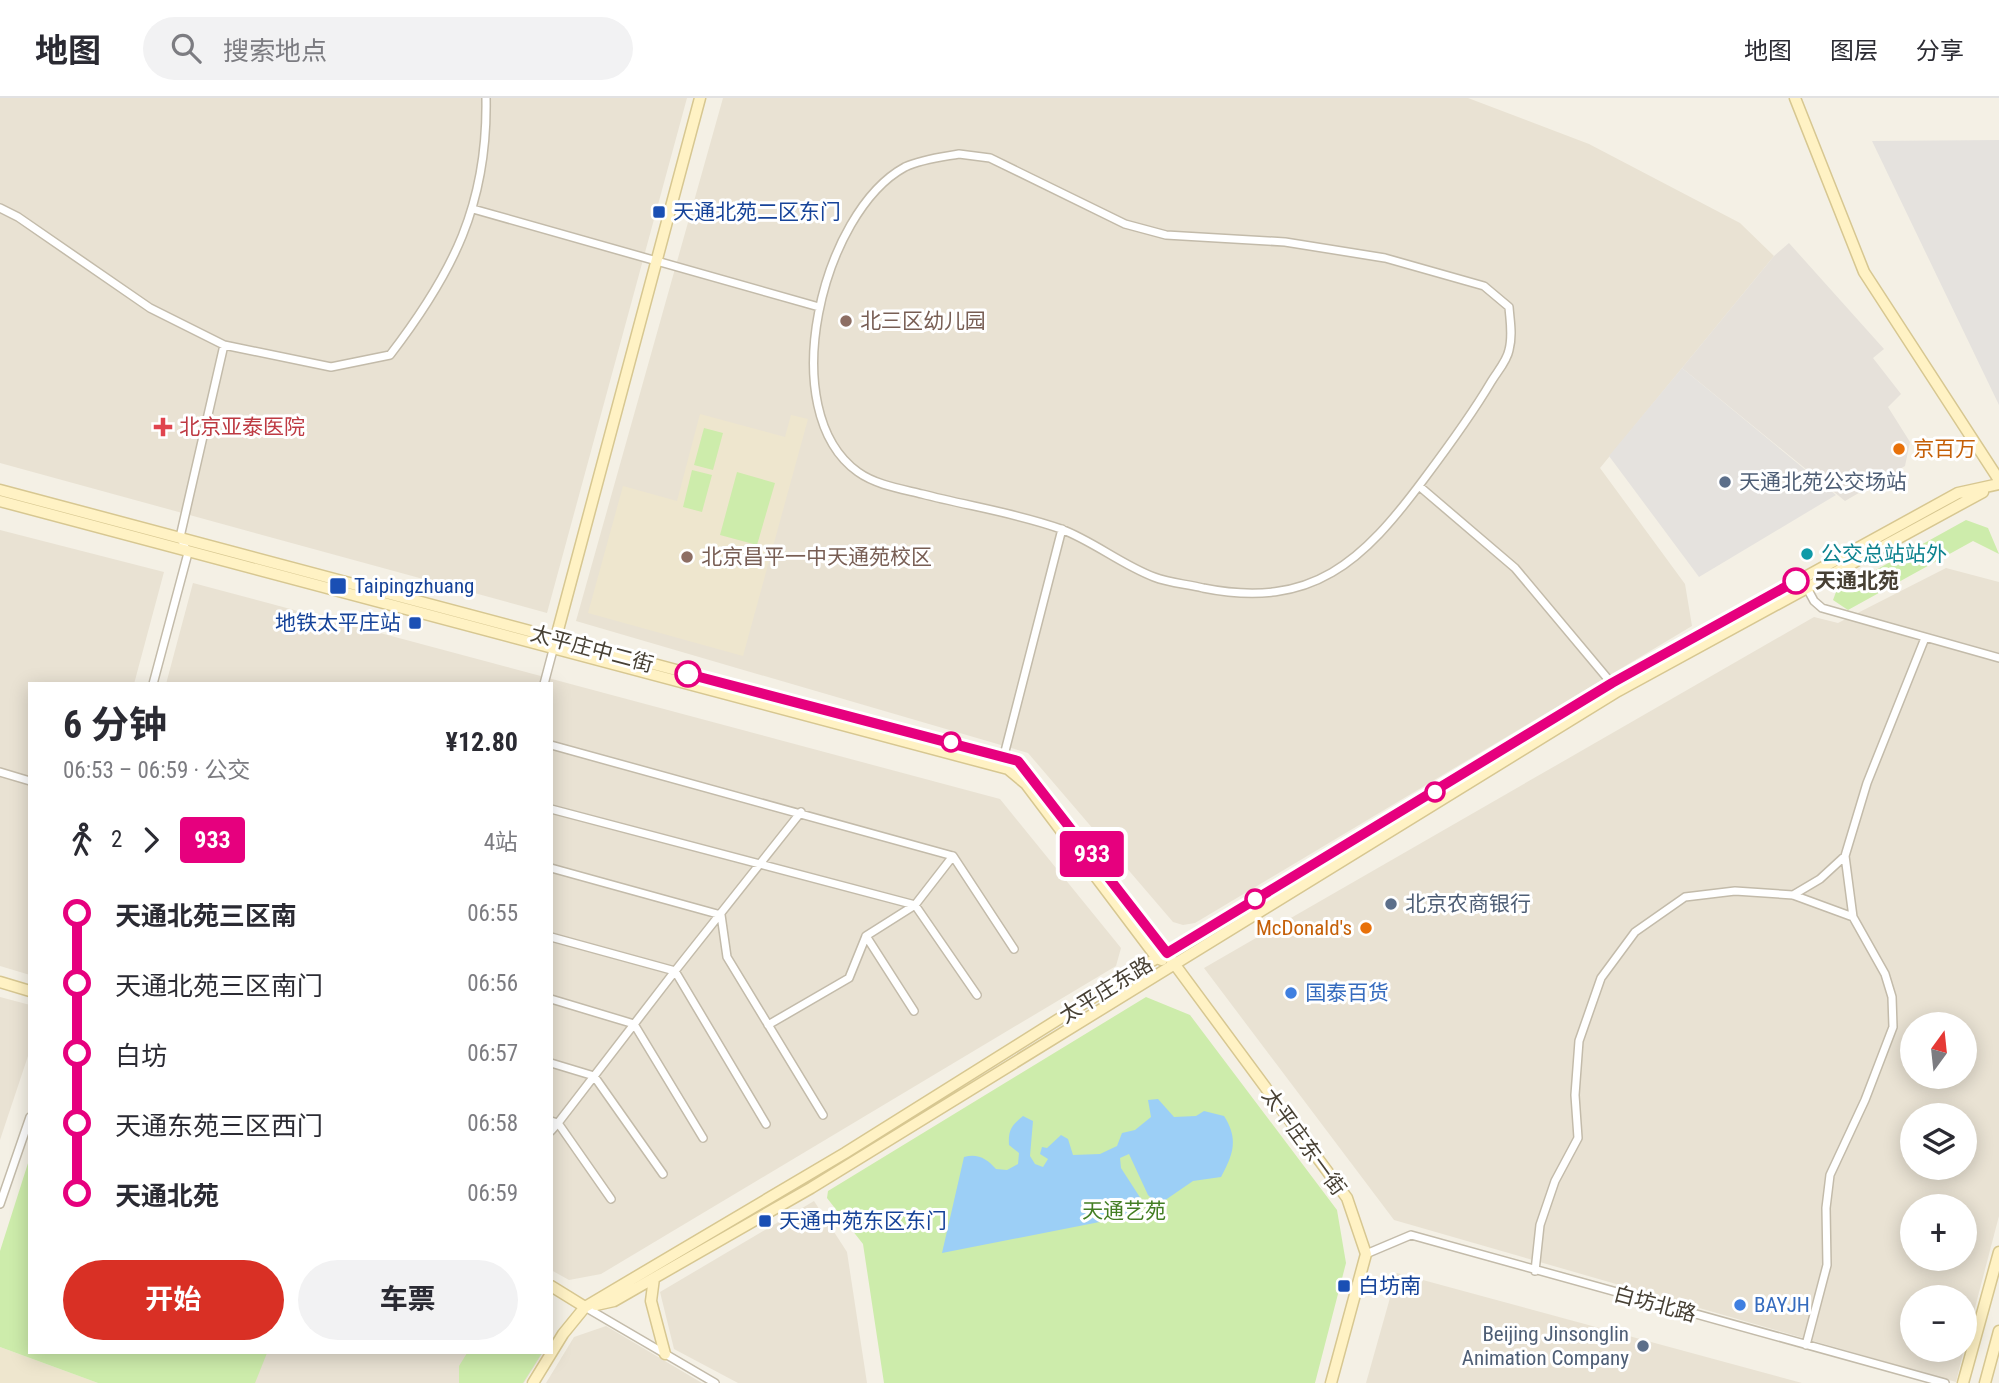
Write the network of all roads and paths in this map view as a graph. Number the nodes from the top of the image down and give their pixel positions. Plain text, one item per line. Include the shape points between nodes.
1 (486, 98) edge
2 (700, 98) edge
3 (1795, 98) edge
4 (0, 208) edge
5 (472, 209) junction
6 (656, 262) junction
7 (820, 307) junction
8 (224, 345) junction
9 (1999, 483) edge
10 (1419, 486) junction
11 (0, 490) edge
12 (0, 501) edge
13 (1062, 529) junction
14 (180, 537) junction
15 (188, 553) junction
16 (1803, 582) junction
17 (1925, 638) junction
18 (554, 645) junction
19 (1999, 659) edge
20 (154, 682) edge
21 (545, 682) edge
22 (1615, 687) junction
23 (553, 746) edge
24 (1004, 755) junction
25 (1001, 767) junction
26 (0, 772) edge
27 (28, 780) edge
28 (553, 810) edge
29 (801, 812) junction
30 (953, 856) junction
31 (1845, 856) junction
32 (760, 866) junction
33 (553, 869) edge
34 (1793, 895) junction
35 (915, 905) junction
36 (721, 915) junction
37 (1853, 917) junction
38 (866, 936) junction
39 (553, 938) edge
40 (1014, 949) dead end
41 (1162, 956) junction
42 (1173, 965) junction
43 (675, 971) junction
44 (0, 982) edge
45 (28, 990) edge
46 (977, 995) dead end
47 (553, 1000) edge
48 (914, 1011) dead end
49 (634, 1024) junction
50 (768, 1025) junction
51 (553, 1064) edge
52 (594, 1076) junction
53 (823, 1115) dead end
54 (554, 1122) edge
55 (28, 1123) edge
56 (766, 1124) dead end
57 (702, 1139) dead end
58 (663, 1174) dead end
59 (611, 1199) dead end
60 (0, 1204) edge
61 (1999, 1252) edge
62 (1366, 1254) junction
63 (1535, 1271) junction
64 (654, 1278) junction
65 (553, 1287) edge
66 (585, 1307) junction
67 (1999, 1331) edge
68 (1806, 1345) junction
69 (553, 1351) edge
70 (551, 1354) edge
71 (665, 1354) junction
72 (533, 1383) edge
73 (715, 1383) edge
74 (1331, 1383) edge
75 (1945, 1383) edge
76 (1963, 1383) edge
77 (1985, 1383) edge

1 - 5 street
2 - 6 main road
3 - 9 main road via 1864,272
4 - 8 street via 150,308
5 - 6 street
5 - 8 street via 452,264 424,312 390,355 331,367
6 - 7 street
6 - 18 main road
7 - 10 street via 841,240 863,205 905,167 959,154 990,158 1125,224 1166,235 1297,244 1385,258 1484,286 1508,307 1509,353 1469,419
7 - 13 street via 812,376 823,422 858,472 888,485
8 - 14 street
9 - 16 main road, 太平庄东路
10 - 13 street via 1380,534 1342,568 1297,588 1261,593 1219,591 1156,578
10 - 22 street via 1515,568
11 - 14 main road, 太平庄中二街
12 - 15 main road, 太平庄中二街
13 - 24 street
14 - 15 street
14 - 18 main road, 太平庄中二街
15 - 18 main road, 太平庄中二街
15 - 20 street
16 - 17 street via 1822,608
16 - 22 main road, 太平庄东路
17 - 19 street
17 - 31 street via 1867,783
18 - 21 street
18 - 24 main road, 太平庄中二街
18 - 25 main road, 太平庄中二街
22 - 41 main road, 太平庄东路
22 - 42 main road, 太平庄东路
23 - 29 street
24 - 25 street
24 - 41 main road, 太平庄中二街 via 1028,770
25 - 41 main road, 太平庄中二街 via 1026,784
26 - 27 street
28 - 32 street
29 - 30 street
29 - 32 street
30 - 35 street
30 - 40 street
31 - 34 street via 1821,879
31 - 37 street
32 - 35 street
32 - 36 street
33 - 36 street
34 - 37 street
34 - 63 street via 1735,891 1685,897 1635,932 1601,978 1578,1041 1578,1138 1555,1181 1540,1225
35 - 38 street
35 - 46 street
36 - 43 street
36 - 50 street via 727,957
37 - 68 street via 1885,974 1893,1027 1830,1175 1826,1265
38 - 48 street
38 - 50 street via 849,978
39 - 43 street
41 - 42 main road, 太平庄中二街
41 - 66 main road, 太平庄东路 via 845,1153
42 - 62 main road, 太平庄东一街 via 1347,1198
42 - 64 main road, 太平庄东路 via 811,1188
43 - 49 street
43 - 56 street
44 - 45 main road
47 - 49 street
49 - 52 street
49 - 57 street
50 - 53 street
51 - 52 street
52 - 54 street
52 - 58 street
54 - 59 street
55 - 60 street
61 - 76 main road
62 - 63 street, 白坊北路 via 1412,1235
62 - 74 main road
63 - 68 street, 白坊北路
64 - 66 main road, 太平庄东路 via 614,1301
64 - 71 main road via 651,1301
65 - 66 main road
66 - 69 main road, 太平庄东路
66 - 71 street
67 - 77 main road
68 - 75 street, 白坊北路
70 - 72 main road, 太平庄东路
71 - 73 street

